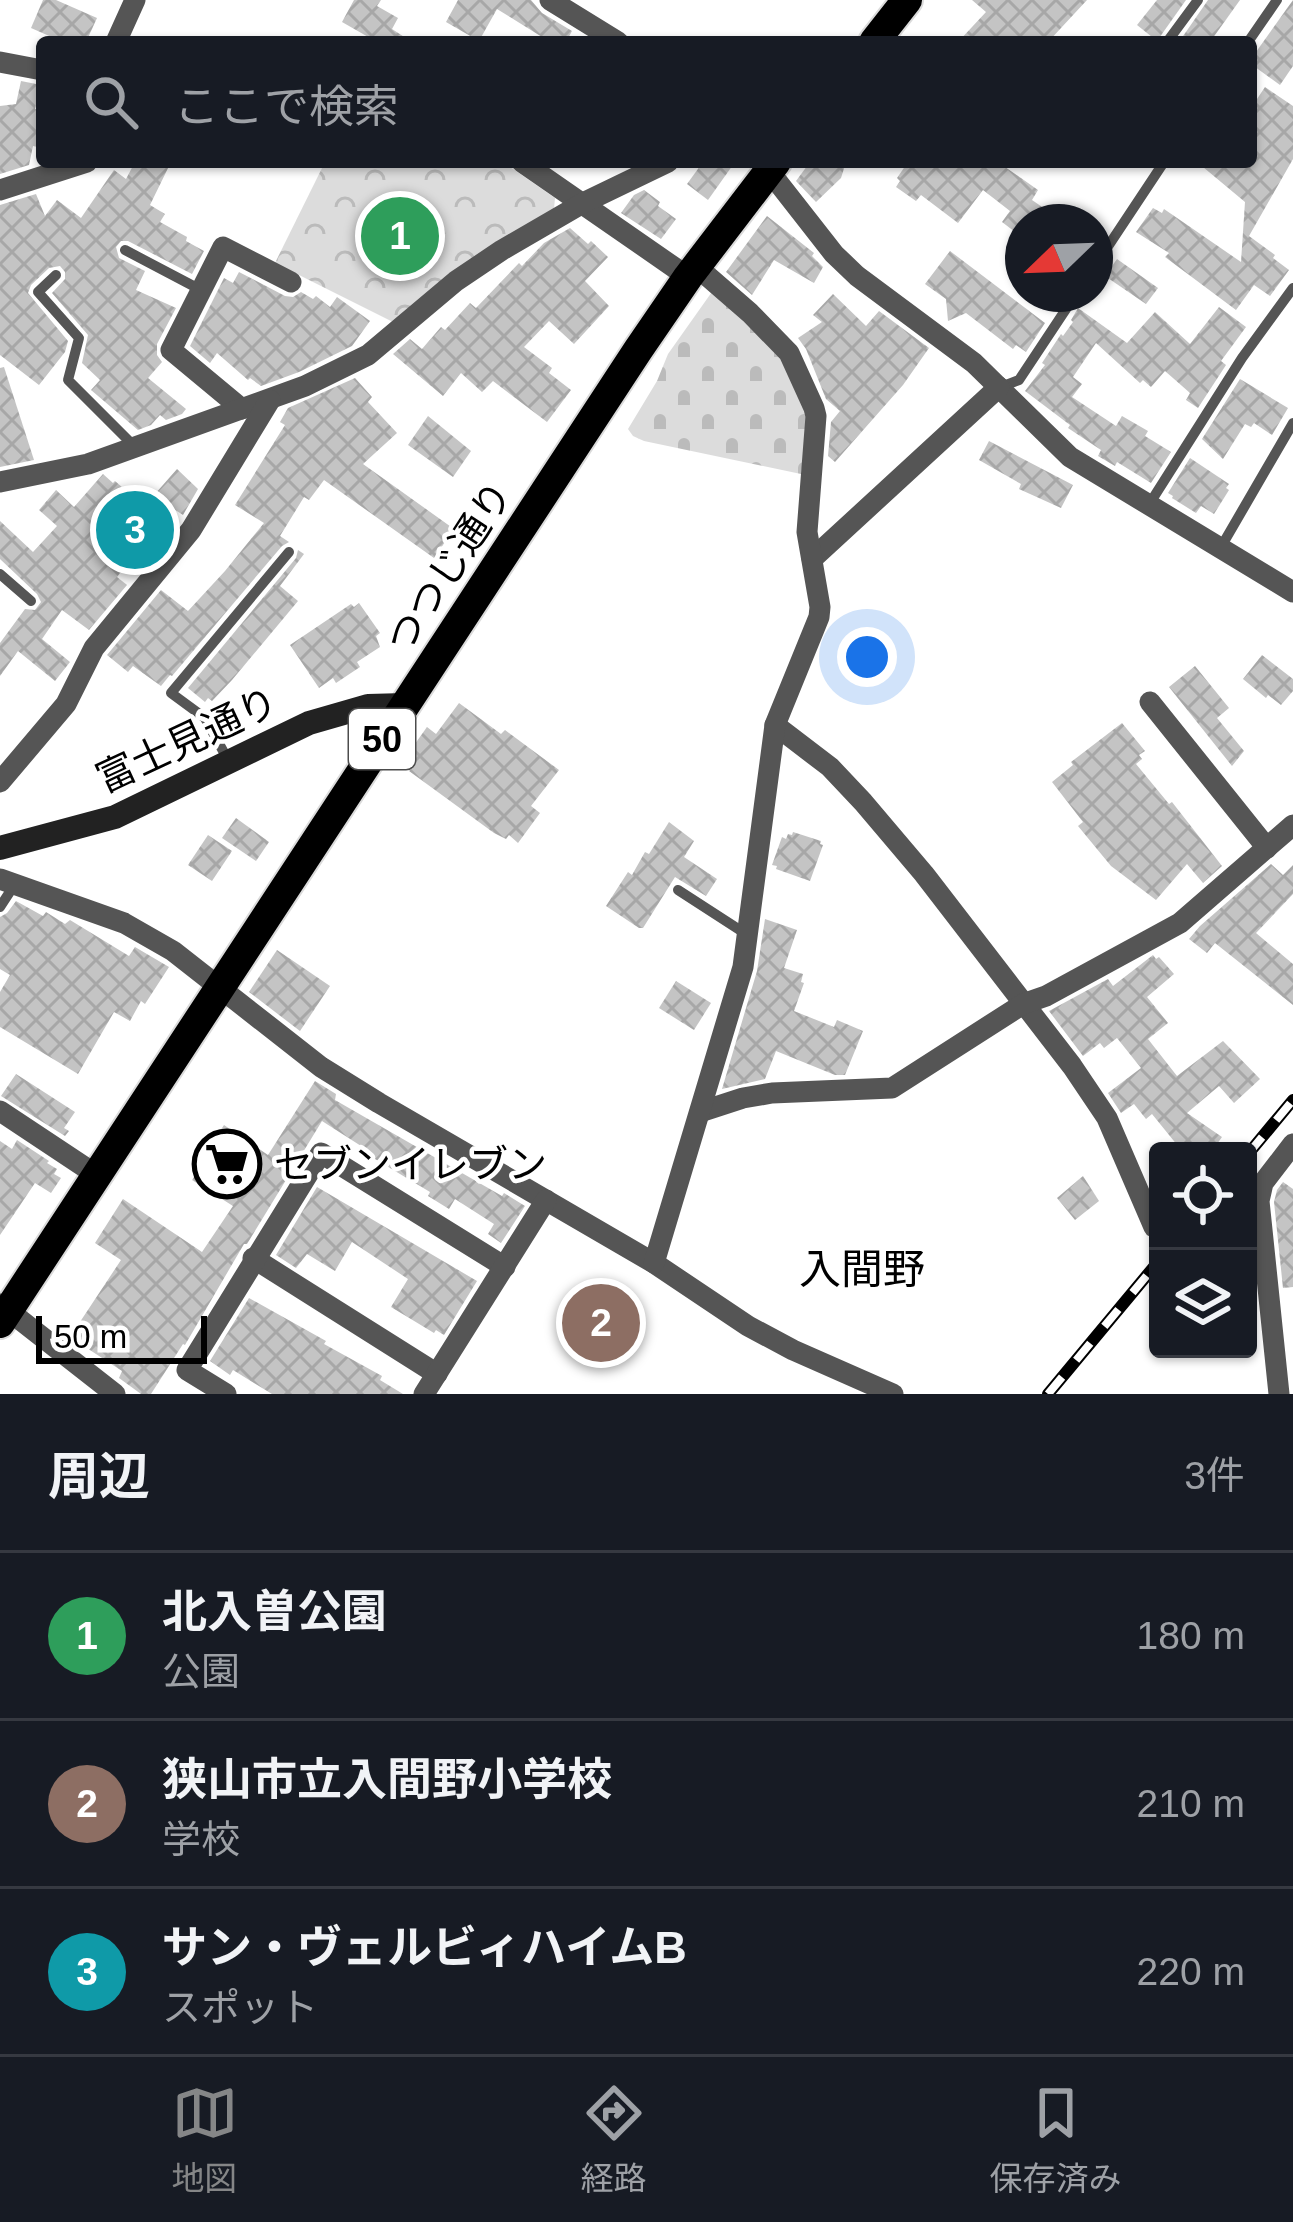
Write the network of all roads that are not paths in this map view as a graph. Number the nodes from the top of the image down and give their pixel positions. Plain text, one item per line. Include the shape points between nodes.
1 (134, 0) edge
2 (550, 0) edge
3 (907, 0) edge
4 (1198, 0) edge
5 (1277, 0) edge
6 (119, 36) edge
7 (608, 36) edge
8 (879, 36) edge
9 (1171, 36) edge
10 (1252, 36) edge
11 (0, 62) edge
12 (36, 69) edge
13 (68, 168) edge
14 (531, 168) edge
15 (655, 168) edge
16 (771, 168) edge
17 (773, 168) edge
18 (1160, 168) edge
19 (0, 190) edge
20 (583, 202) junction
21 (1113, 239) edge
22 (125, 250) dead end
23 (692, 272) junction
24 (56, 275) dead end
25 (291, 282) dead end
26 (1293, 288) edge
27 (201, 290) junction
28 (1064, 312) edge
29 (1000, 387) junction
30 (270, 400) junction
31 (242, 410) junction
32 (1293, 423) edge
33 (135, 447) junction
34 (0, 482) edge
35 (1148, 506) junction
36 (1221, 548) junction
37 (289, 552) dead end
38 (812, 559) junction
39 (0, 574) edge
40 (1293, 592) edge
41 (31, 602) dead end
42 (1150, 703) dead end
43 (405, 705) junction
44 (775, 725) junction
45 (230, 763) junction
46 (0, 782) edge
47 (1293, 825) edge
48 (0, 848) edge
49 (1267, 848) junction
50 (8, 881) edge
51 (678, 890) dead end
52 (0, 907) edge
53 (746, 934) junction
54 (219, 985) junction
55 (1023, 1004) junction
56 (0, 1111) edge
57 (700, 1112) junction
58 (1293, 1144) edge
59 (98, 1176) junction
60 (546, 1200) junction
61 (1149, 1215) edge
62 (253, 1258) junction
63 (654, 1264) junction
64 (505, 1267) junction
65 (3, 1312) edge
66 (437, 1373) junction
67 (1283, 1389) edge
68 (115, 1394) edge
69 (226, 1394) edge
70 (424, 1394) edge
71 (893, 1394) edge

1 - 6 street
2 - 7 street
3 - 8 main road
4 - 9 lane
5 - 10 lane
11 - 12 street
13 - 19 street
14 - 20 street
15 - 20 street
16 - 23 main road, つつじ通り / 50
17 - 29 street via 834,254
18 - 21 lane
20 - 23 street
20 - 30 street via 456,281 368,355
22 - 27 lane
23 - 38 street via 789,353 814,408
23 - 43 main road, つつじ通り / 50
24 - 33 lane via 38,292 79,338 68,380
25 - 27 street via 223,247
26 - 35 lane
27 - 31 street via 171,350
28 - 29 lane via 1019,380
29 - 35 street via 1070,458
29 - 38 street
30 - 31 street
30 - 46 street via 190,530
31 - 33 street
32 - 36 lane
33 - 34 street
35 - 36 street
36 - 40 street
37 - 45 lane via 171,693 205,718
38 - 44 street via 819,617
39 - 41 lane
42 - 49 street
43 - 45 street, 富士見通り via 309,722
43 - 54 main road, つつじ通り / 50
44 - 53 street
44 - 55 street via 863,802
45 - 48 street, 富士見通り via 115,818
47 - 49 street
49 - 55 street via 1180,923
50 - 52 lane
50 - 54 street via 124,923
51 - 53 lane
53 - 57 street
54 - 59 main road, つつじ通り / 50
54 - 60 street via 321,1066
55 - 57 street via 892,1088 772,1094
55 - 61 street via 1107,1118
56 - 59 street
57 - 63 street
58 - 67 street via 1259,1201
59 - 65 main road, つつじ通り / 50
60 - 63 street
60 - 64 street
62 - 64 street via 321,1153
62 - 66 street
62 - 69 street via 187,1370
63 - 71 street via 748,1326
64 - 66 street
65 - 68 street
66 - 70 street

